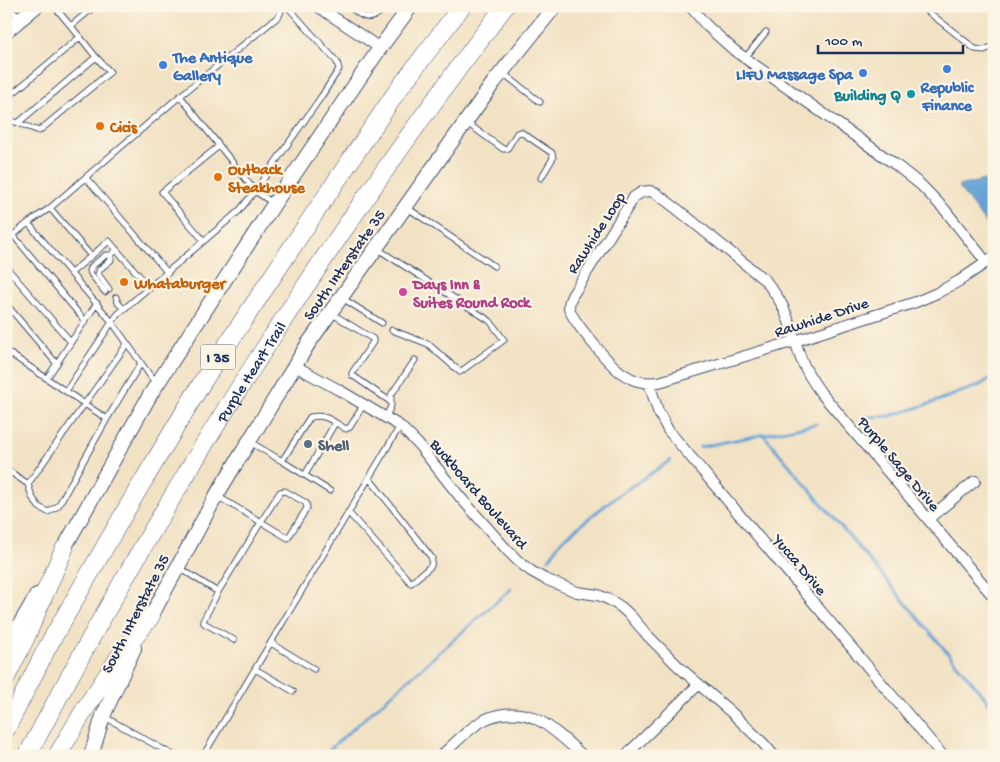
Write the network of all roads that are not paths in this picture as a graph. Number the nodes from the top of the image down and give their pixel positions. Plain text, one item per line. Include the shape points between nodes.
1 (7, 6) edge
2 (36, 6) edge
3 (54, 6) edge
4 (95, 6) edge
5 (285, 6) edge
6 (317, 6) edge
7 (348, 6) edge
8 (385, 6) edge
9 (411, 6) edge
10 (462, 6) edge
11 (505, 6) edge
12 (555, 6) edge
13 (564, 6) edge
14 (690, 6) edge
15 (921, 6) edge
16 (21, 19) junction
17 (71, 26) junction
18 (6, 31) edge
19 (766, 32) dead end
20 (80, 37) junction
21 (523, 46) junction
22 (994, 46) edge
23 (380, 48) junction
24 (96, 56) junction
25 (746, 58) junction
26 (502, 72) junction
27 (180, 96) junction
28 (6, 99) edge
29 (540, 102) dead end
30 (6, 119) edge
31 (466, 122) junction
32 (18, 123) junction
33 (220, 146) junction
34 (86, 178) junction
35 (541, 178) dead end
36 (255, 191) junction
37 (274, 204) junction
38 (406, 207) junction
39 (50, 208) junction
40 (28, 223) junction
41 (13, 235) junction
42 (6, 241) edge
43 (204, 242) junction
44 (376, 248) junction
45 (117, 250) junction
46 (111, 255) junction
47 (91, 256) junction
48 (990, 260) edge
49 (494, 266) dead end
50 (6, 267) edge
51 (168, 272) junction
52 (71, 273) junction
53 (150, 288) junction
54 (341, 297) junction
55 (116, 300) dead end
56 (97, 303) junction
57 (6, 304) edge
58 (124, 309) junction
59 (330, 313) junction
60 (85, 321) junction
61 (112, 322) junction
62 (382, 323) dead end
63 (392, 330) dead end
64 (795, 341) junction
65 (71, 342) junction
66 (127, 344) junction
67 (6, 352) edge
68 (415, 360) dead end
69 (141, 363) junction
70 (57, 364) junction
71 (295, 366) junction
72 (47, 378) junction
73 (649, 383) junction
74 (157, 384) junction
75 (66, 391) junction
76 (391, 402) junction
77 (85, 404) junction
78 (364, 404) junction
79 (386, 417) junction
80 (107, 418) junction
81 (335, 423) junction
82 (400, 426) junction
83 (249, 441) junction
84 (282, 461) junction
85 (6, 469) edge
86 (305, 475) junction
87 (368, 478) junction
88 (975, 481) dead end
89 (28, 484) junction
90 (330, 491) dead end
91 (216, 496) junction
92 (348, 512) junction
93 (928, 519) junction
94 (261, 522) junction
95 (64, 549) junction
96 (177, 567) junction
97 (218, 592) junction
98 (994, 597) edge
99 (151, 616) junction
100 (234, 640) dead end
101 (270, 643) junction
102 (6, 648) edge
103 (314, 668) dead end
104 (255, 669) junction
105 (6, 676) edge
106 (699, 684) junction
107 (293, 691) dead end
108 (103, 716) junction
109 (6, 729) edge
110 (27, 756) edge
111 (57, 756) edge
112 (91, 756) edge
113 (175, 756) edge
114 (203, 756) edge
115 (441, 756) edge
116 (583, 756) edge
117 (625, 756) edge
118 (774, 756) edge
119 (943, 756) edge

1 - 16 lane
2 - 16 main road
3 - 17 lane
4 - 17 lane
5 - 27 lane via 279,16
5 - 36 lane via 337,62 339,69
6 - 23 street
7 - 8 lane via 371,18
9 - 23 main road
10 - 109 highway, I 35 via 398,90 203,381 48,646
11 - 110 highway, Purple Heart Trail / I 35 via 365,198 242,384 118,587
12 - 21 main road, South Interstate 35
13 - 21 main road, South Interstate 35
14 - 25 street via 721,39
15 - 22 lane via 975,48 984,50
16 - 18 main road
17 - 20 lane
19 - 25 lane
20 - 24 lane
20 - 28 lane
21 - 26 main road, South Interstate 35
23 - 37 main road
24 - 32 lane
24 - 32 lane via 110,72 39,131
25 - 48 street via 921,185
26 - 29 lane
26 - 31 main road, South Interstate 35
27 - 33 lane
27 - 34 lane
30 - 32 lane
31 - 35 lane via 503,149 507,149 521,132 552,153 553,158
31 - 38 main road, South Interstate 35
33 - 36 lane
33 - 43 lane via 162,192
34 - 39 lane
34 - 51 lane
36 - 37 lane
36 - 43 lane via 239,211
37 - 74 main road
38 - 44 main road, South Interstate 35
38 - 49 lane
39 - 40 lane
39 - 47 lane
40 - 41 lane
40 - 52 lane
41 - 42 lane
41 - 60 lane
43 - 51 lane
44 - 54 main road, South Interstate 35
44 - 63 lane via 490,322 504,340 460,372 428,344
45 - 46 lane
45 - 47 lane via 109,240
45 - 53 lane
46 - 46 lane via 106,255 90,270 107,290 98,274 111,260
47 - 52 lane
48 - 64 street, Rawhide Drive via 938,293
50 - 65 lane
51 - 53 lane
52 - 56 lane
53 - 58 lane
54 - 59 main road, South Interstate 35
54 - 62 lane
55 - 58 lane
56 - 60 lane
56 - 61 lane
57 - 70 lane
58 - 61 lane
59 - 71 main road, South Interstate 35
59 - 76 lane via 373,339 352,375
60 - 65 lane
61 - 66 lane
61 - 75 lane
64 - 73 street, Rawhide Drive
64 - 73 street, Rawhide Loop via 783,306 760,276 657,194 642,192 634,197 572,296 569,308 574,319 621,373
64 - 93 street, Purple Sage Drive via 802,361 821,393
65 - 70 lane
66 - 69 lane
66 - 77 lane
67 - 72 lane
68 - 76 lane via 391,395
69 - 74 lane
69 - 80 lane
70 - 72 lane
71 - 78 street, Buckboard Boulevard
71 - 83 main road, South Interstate 35
72 - 75 lane
73 - 119 street, Yucca Drive via 668,430
74 - 95 main road
75 - 77 lane
76 - 79 lane
77 - 80 lane
77 - 89 lane
78 - 79 street, Buckboard Boulevard
78 - 81 lane via 350,427 346,429
79 - 82 street, Buckboard Boulevard
80 - 89 lane via 58,506 48,512 39,508
81 - 84 lane via 326,417 310,417
81 - 86 lane
82 - 87 lane
82 - 106 street, Buckboard Boulevard via 518,561 545,579 577,592 598,595 621,607
83 - 84 lane
83 - 91 main road, South Interstate 35
84 - 86 lane
85 - 89 lane
86 - 90 lane
87 - 92 lane
87 - 92 lane via 432,558 431,566 411,582
88 - 93 street
91 - 94 lane
91 - 96 main road, South Interstate 35
92 - 101 lane
93 - 98 street, Purple Sage Drive
94 - 94 lane via 280,492 306,503 307,508 288,538
94 - 97 lane
95 - 102 main road
95 - 105 highway via 26,639
96 - 97 lane
96 - 99 main road, South Interstate 35
97 - 100 lane via 204,623
99 - 108 main road, South Interstate 35 via 128,657
99 - 111 highway via 120,656
101 - 103 lane
101 - 104 lane
104 - 107 lane
104 - 114 lane
106 - 117 street
106 - 118 street, Buckboard Boulevard
108 - 112 main road, South Interstate 35
108 - 113 lane
115 - 116 street via 482,721 503,714 535,718

